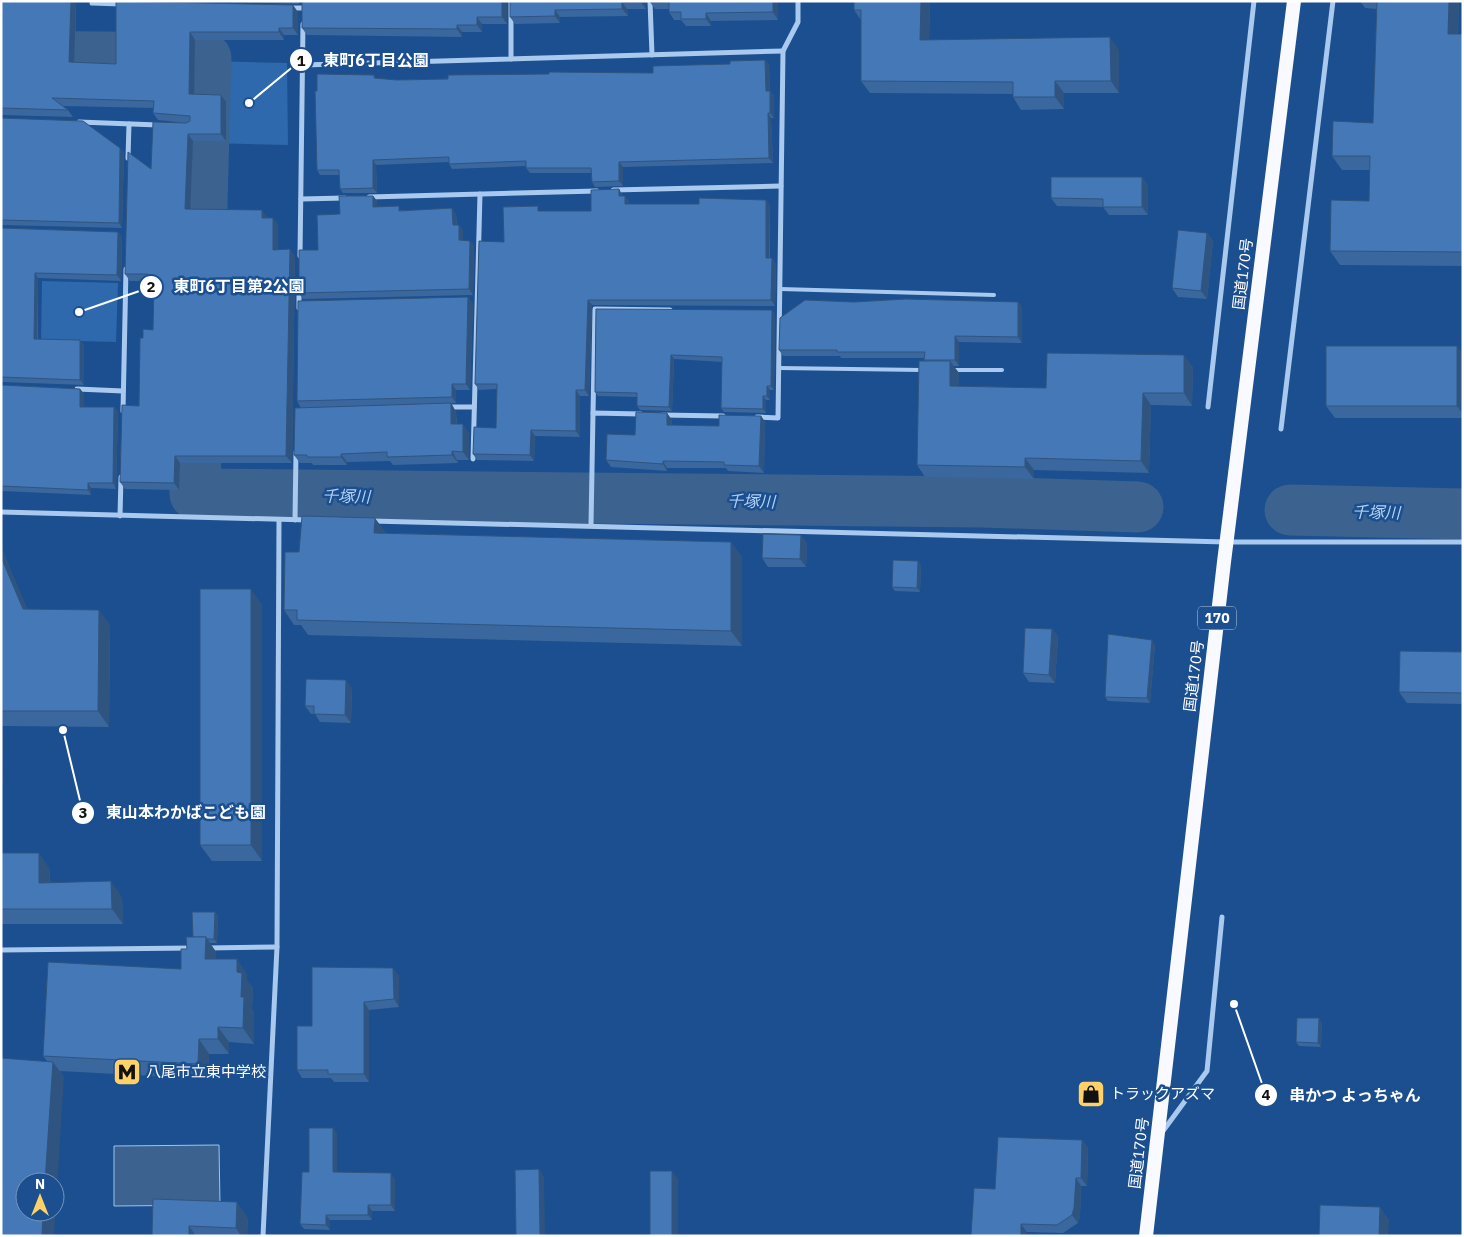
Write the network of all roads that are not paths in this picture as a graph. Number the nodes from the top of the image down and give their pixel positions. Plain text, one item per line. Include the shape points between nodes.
1 (303, 1) edge
2 (510, 1) edge
3 (650, 1) edge
4 (798, 1) edge
5 (1254, 1) edge
6 (1294, 1) edge
7 (1333, 1) edge
8 (92, 3) dead end
9 (130, 4) edge
10 (284, 8) edge
11 (303, 8) junction
12 (783, 51) junction
13 (652, 55) junction
14 (512, 59) junction
15 (302, 65) junction
16 (70, 122) edge
17 (129, 124) junction
18 (164, 125) edge
19 (128, 164) edge
20 (781, 186) junction
21 (480, 194) junction
22 (360, 197) edge
23 (350, 198) edge
24 (300, 199) junction
25 (126, 263) edge
26 (300, 265) edge
27 (299, 284) edge
28 (780, 289) junction
29 (994, 295) dead end
30 (467, 300) edge
31 (477, 300) junction
32 (299, 303) junction
33 (309, 303) edge
34 (672, 310) edge
35 (770, 310) edge
36 (779, 310) junction
37 (299, 313) edge
38 (779, 368) junction
39 (924, 370) edge
40 (944, 370) edge
41 (1002, 370) dead end
42 (67, 389) edge
43 (123, 391) junction
44 (474, 407) junction
45 (1208, 407) dead end
46 (444, 408) edge
47 (593, 413) junction
48 (730, 416) edge
49 (749, 417) edge
50 (122, 420) edge
51 (1281, 429) dead end
52 (296, 450) edge
53 (473, 459) edge
54 (121, 468) edge
55 (1, 512) edge
56 (120, 516) junction
57 (279, 520) junction
58 (295, 520) junction
59 (315, 520) edge
60 (364, 521) edge
61 (591, 525) junction
62 (1226, 542) junction
63 (1463, 542) edge
64 (1222, 917) dead end
65 (276, 947) junction
66 (1, 950) edge
67 (1157, 1140) junction
68 (263, 1236) edge
69 (1146, 1236) edge

1 - 11 street
2 - 14 street
3 - 13 street
4 - 12 street via 798,22
5 - 45 street
6 - 62 highway, 国道170号 / 170
7 - 51 street
8 - 9 street
10 - 11 street
11 - 15 street
12 - 13 street
12 - 20 street
13 - 14 street
14 - 15 street
15 - 24 street
16 - 17 street
17 - 18 street
17 - 19 street
20 - 21 street
20 - 28 street
21 - 22 street
21 - 31 street
23 - 24 street
24 - 26 street
25 - 43 street
27 - 32 street
28 - 29 lane
28 - 36 street
30 - 31 street
31 - 44 street
32 - 33 street
32 - 37 street
34 - 47 street via 595,309
35 - 36 street
36 - 38 street
38 - 39 lane
38 - 49 street via 778,418
40 - 41 lane
42 - 43 street
43 - 50 street
44 - 46 street
44 - 53 street
47 - 48 street
47 - 61 street
52 - 58 street
54 - 56 street
55 - 56 street
56 - 57 street
57 - 58 street
57 - 65 street
58 - 59 street
60 - 61 street
61 - 62 street
62 - 63 street
62 - 67 highway, 国道170号 / 170
64 - 67 street via 1207,1071
65 - 66 street
65 - 68 street
67 - 69 highway, 国道170号 / 170

